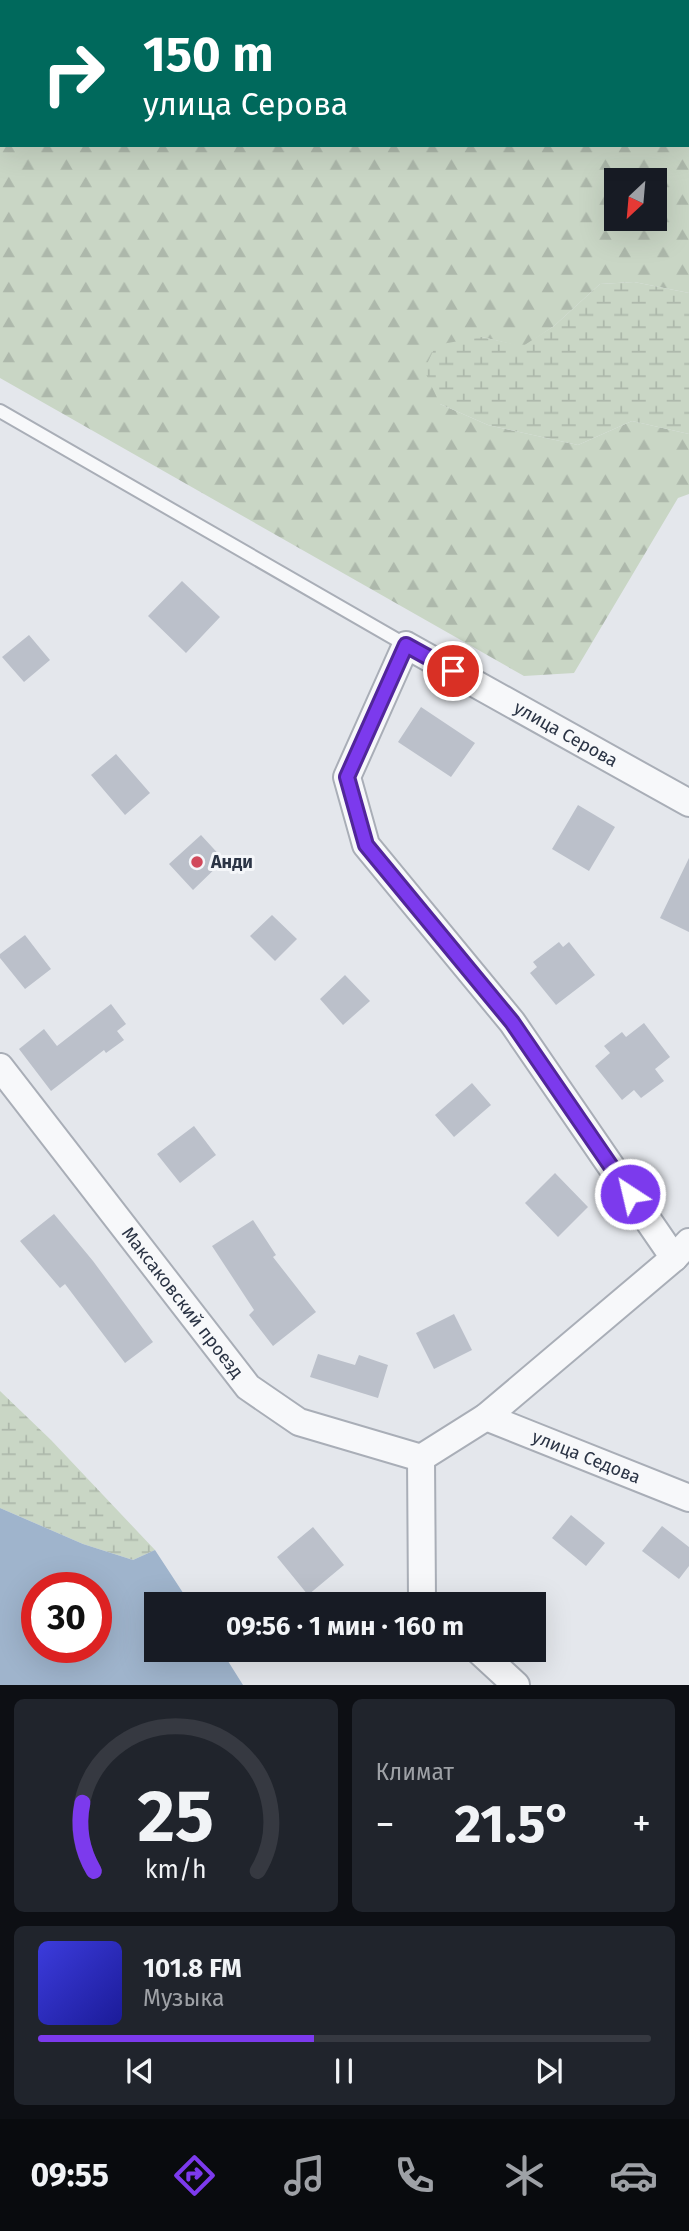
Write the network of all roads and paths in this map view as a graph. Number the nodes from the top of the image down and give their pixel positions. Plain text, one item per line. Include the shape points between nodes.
1 (0, 411) edge
2 (406, 645) junction
3 (689, 803) edge
4 (0, 1067) edge
5 (682, 1250) edge
6 (486, 1417) junction
7 (421, 1458) junction
8 (689, 1498) edge
9 (422, 1592) edge
10 (491, 1662) edge
11 (516, 1685) edge

1 - 2 lane
2 - 3 street, улица Серова
2 - 5 street via 347,777 366,845 512,1022
4 - 7 street, Максаковский проезд via 248,1387 299,1422
5 - 6 street
6 - 7 street
6 - 8 street, улица Седова
7 - 9 street
10 - 11 street

